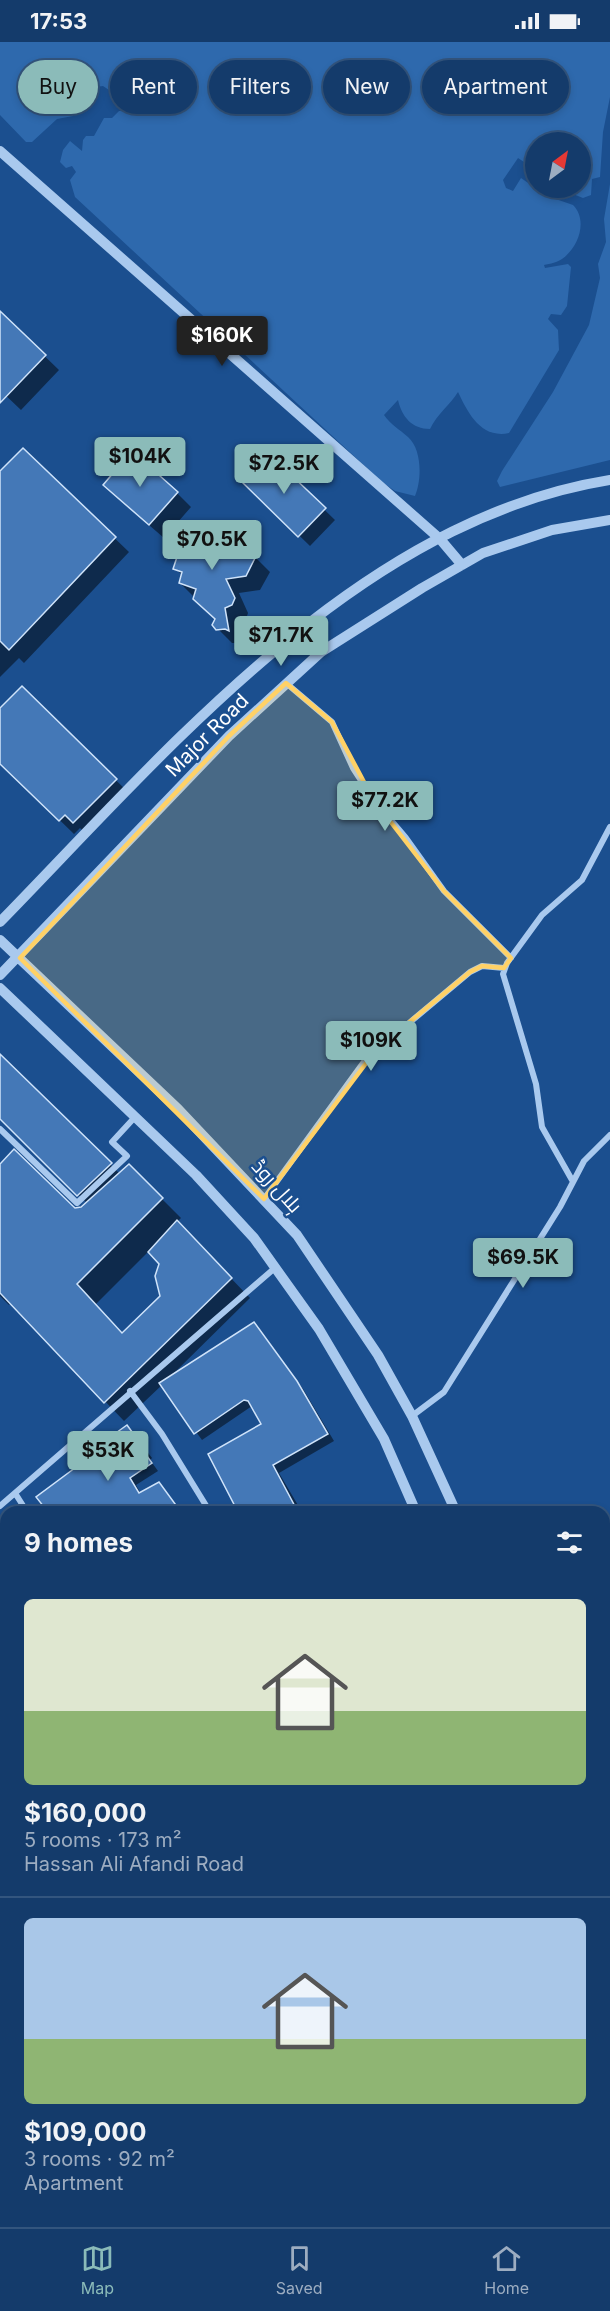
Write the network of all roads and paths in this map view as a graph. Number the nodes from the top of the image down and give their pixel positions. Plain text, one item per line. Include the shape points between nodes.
1 (0, 151) edge
2 (610, 480) edge
3 (610, 520) edge
4 (440, 539) junction
5 (462, 565) junction
6 (286, 683) junction
7 (610, 827) edge
8 (0, 922) edge
9 (0, 940) edge
10 (20, 958) junction
11 (511, 958) junction
12 (504, 968) junction
13 (0, 975) edge
14 (0, 988) edge
15 (136, 1116) junction
16 (0, 1129) edge
17 (610, 1135) edge
18 (572, 1180) junction
19 (264, 1199) junction
20 (276, 1267) junction
21 (130, 1391) junction
22 (412, 1416) junction
23 (15, 1493) junction
24 (0, 1506) edge
25 (23, 1506) edge
26 (206, 1506) edge
27 (413, 1506) edge
28 (453, 1506) edge

1 - 4 street
2 - 4 street, Major Road via 583,484 506,509
3 - 5 street, Major Road via 552,530 483,553
4 - 5 street
4 - 8 street, Major Road via 349,593 208,708
5 - 6 street, Major Road via 321,652
6 - 10 street, Major Road via 229,736
6 - 11 street via 332,722 353,768 373,799 444,891
7 - 11 street via 582,880 542,915
9 - 10 street, ہلال روڈ
10 - 13 street, Major Road
10 - 19 street, ہلال روڈ via 178,1109
11 - 12 street
12 - 18 street via 536,1084 542,1127
12 - 19 street via 482,966 470,972 375,1050 354,1073
14 - 15 street
15 - 16 street via 112,1142 127,1156 77,1203
15 - 20 street via 254,1238
17 - 18 street via 596,1146
18 - 22 street via 560,1207 444,1392
19 - 22 street, ہلال روڈ via 297,1235 334,1289
20 - 21 street
20 - 27 street via 319,1329 384,1439
21 - 23 street
21 - 26 street
22 - 28 street, ہلال روڈ
23 - 24 street
23 - 25 street

